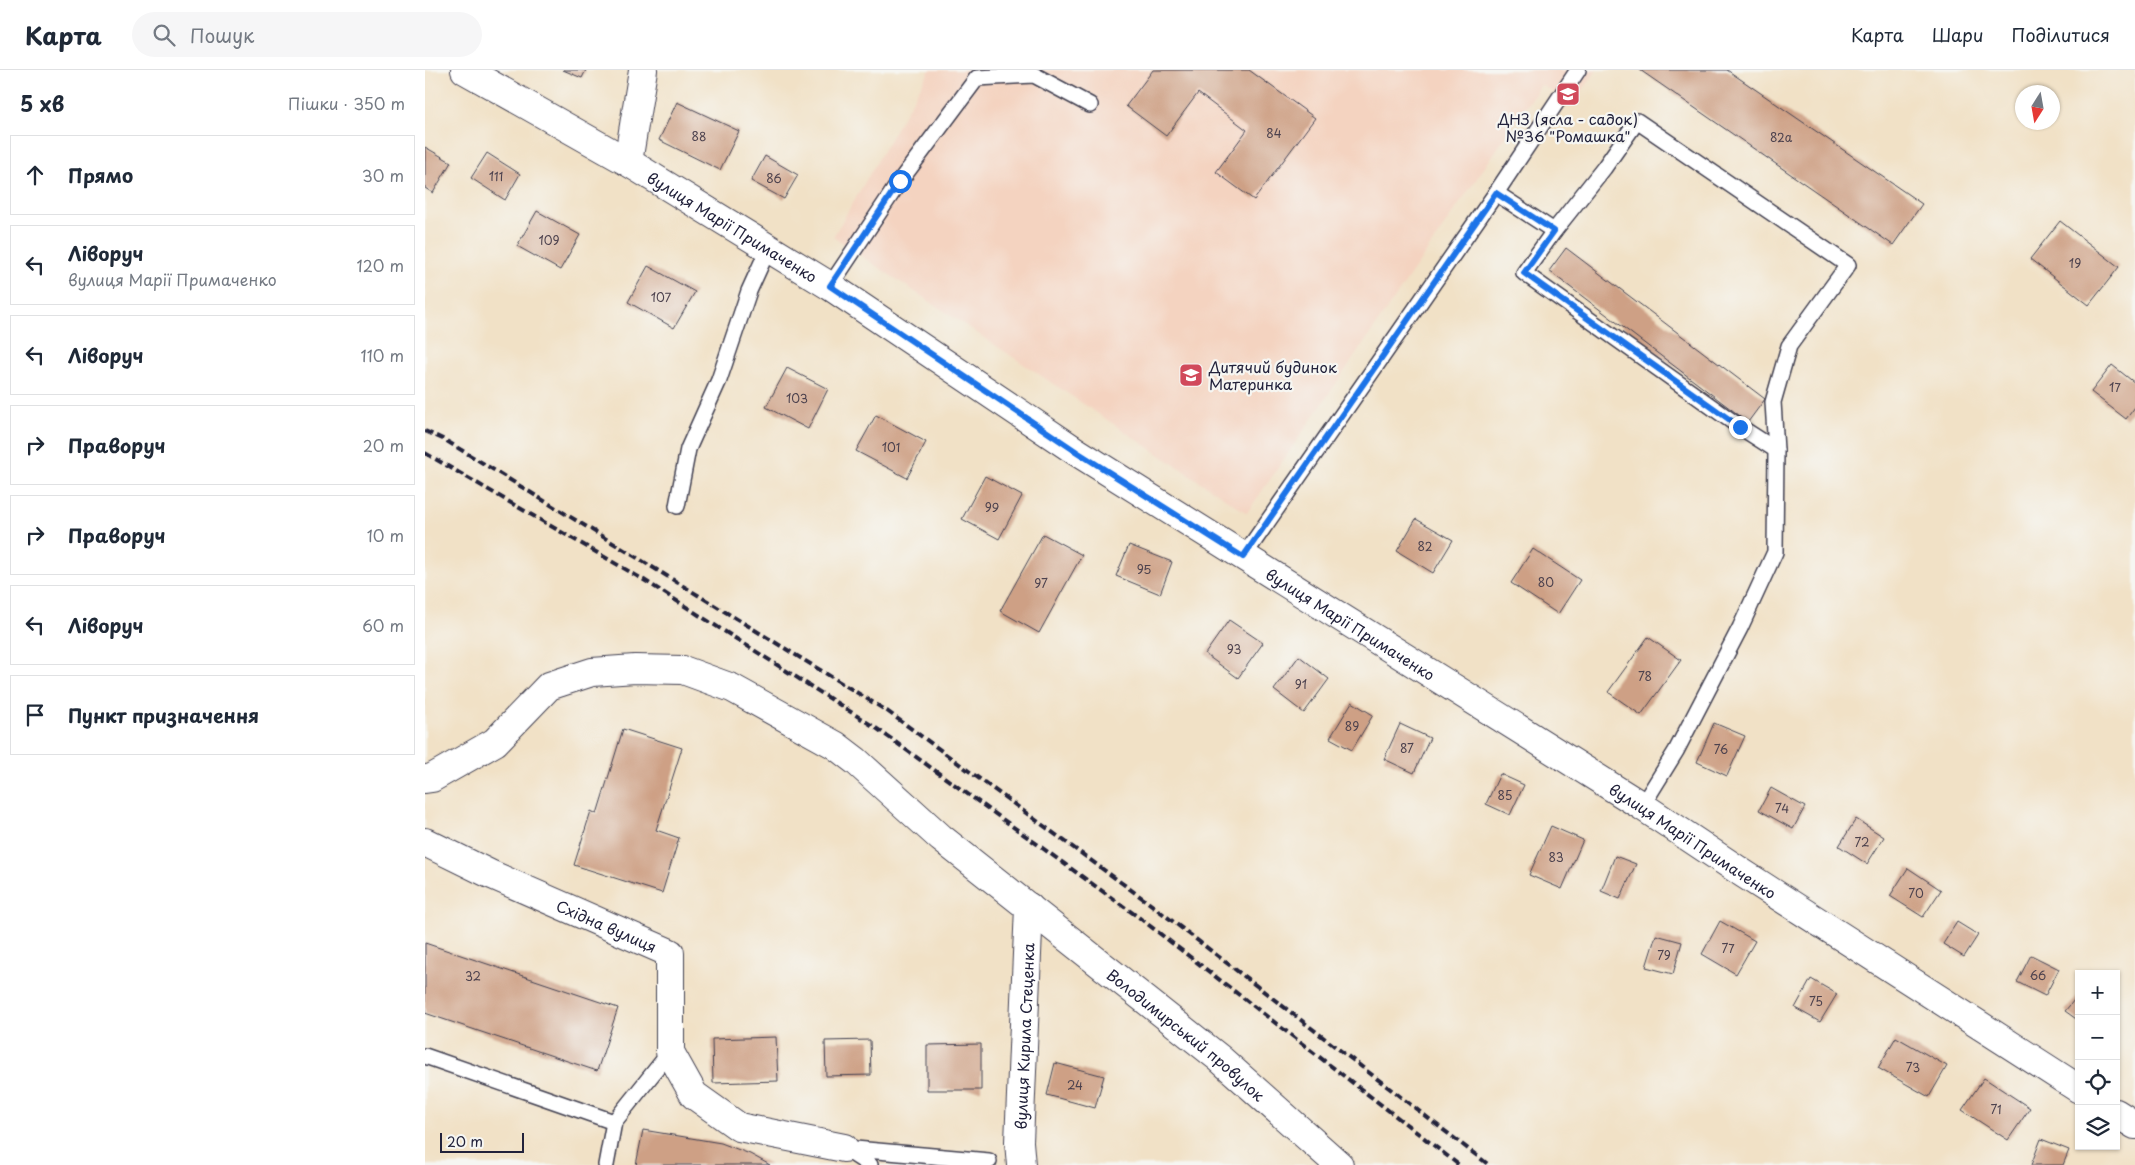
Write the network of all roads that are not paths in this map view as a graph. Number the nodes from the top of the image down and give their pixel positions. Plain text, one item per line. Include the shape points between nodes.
1 (465, 70) edge
2 (643, 70) edge
3 (1578, 70) edge
4 (1090, 105) dead end
5 (628, 162) junction
6 (1496, 193) junction
7 (1554, 231) junction
8 (768, 249) junction
9 (830, 286) junction
10 (1776, 450) junction
11 (677, 506) dead end
12 (1243, 557) junction
13 (425, 779) edge
14 (1642, 806) junction
15 (425, 842) edge
16 (1029, 907) junction
17 (670, 1052) junction
18 (425, 1056) edge
19 (2075, 1086) edge
20 (2120, 1116) edge
21 (614, 1122) junction
22 (2135, 1125) edge
23 (844, 1148) junction
24 (989, 1161) dead end
25 (606, 1165) edge
26 (870, 1165) edge
27 (1021, 1165) edge
28 (1339, 1165) edge

1 - 5 street, вулиця Марії Примаченко
2 - 5 street
3 - 6 lane
4 - 9 lane via 1034,75 977,78 900,181
5 - 8 street, вулиця Марії Примаченко
6 - 7 lane
6 - 12 lane
7 - 10 lane via 1524,273
7 - 10 lane via 1637,120 1848,265 1789,346 1773,402
8 - 9 street, вулиця Марії Примаченко
8 - 11 lane via 749,291 719,380 688,448
9 - 12 street, вулиця Марії Примаченко via 1077,452
10 - 14 lane via 1775,552 1681,742
12 - 14 street, вулиця Марії Примаченко
13 - 16 street, Володимирський провулок via 495,742 549,686 592,672 683,670 732,688 835,746 941,838
14 - 19 street, вулиця Марії Примаченко
15 - 17 street, Східна вулиця via 670,953
16 - 27 street, вулиця Кирила Стеценка via 1019,1142
16 - 28 street, Володимирський провулок via 1219,1058
17 - 21 lane
17 - 23 street, Східна вулиця via 694,1095 739,1127
18 - 21 lane
20 - 22 street
21 - 25 lane
23 - 24 lane
23 - 26 lane

